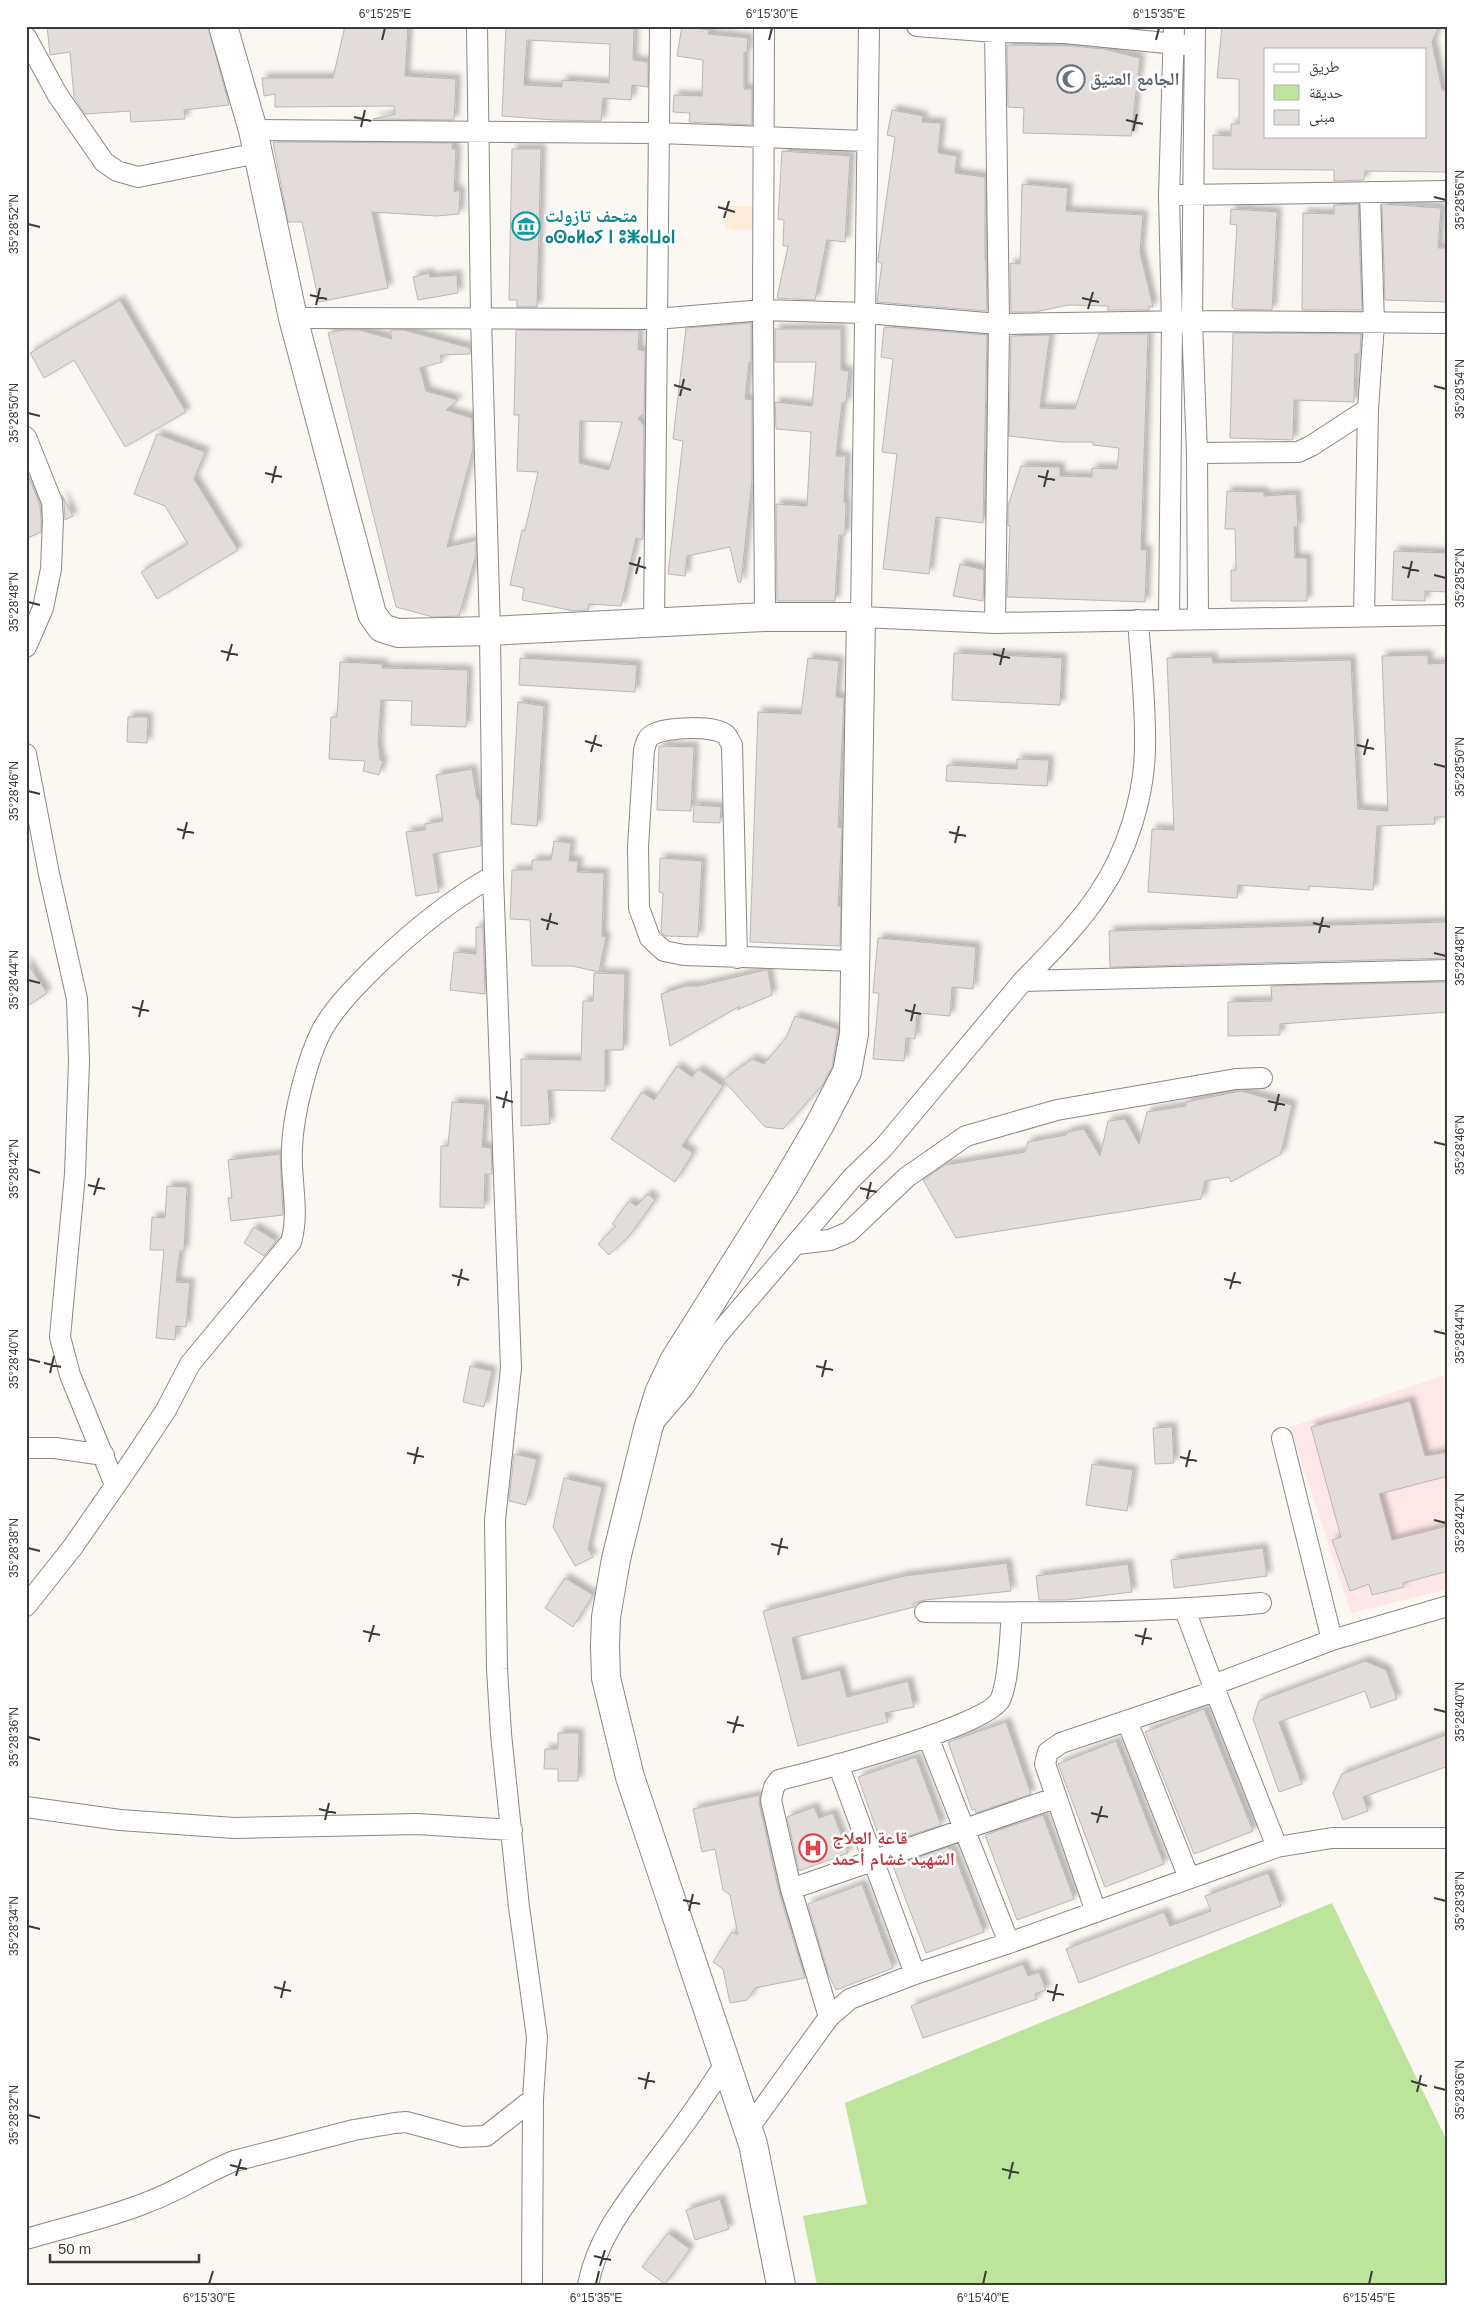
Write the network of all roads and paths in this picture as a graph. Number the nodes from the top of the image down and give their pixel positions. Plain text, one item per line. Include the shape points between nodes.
1 (223, 26) edge
2 (477, 26) edge
3 (660, 26) edge
4 (764, 26) edge
5 (870, 26) edge
6 (917, 26) edge
7 (995, 29) edge
8 (1174, 35) edge
9 (1195, 36) edge
10 (26, 37) edge
11 (480, 130) junction
12 (659, 133) junction
13 (764, 136) junction
14 (866, 141) junction
15 (256, 142) junction
16 (1448, 191) edge
17 (1370, 192) junction
18 (1193, 194) junction
19 (1169, 196) junction
20 (763, 310) junction
21 (865, 313) junction
22 (294, 318) junction
23 (481, 318) junction
24 (656, 319) junction
25 (1192, 321) junction
26 (1172, 323) junction
27 (1448, 323) edge
28 (999, 324) junction
29 (1374, 324) junction
30 (1368, 409) junction
31 (27, 441) edge
32 (1197, 453) junction
33 (1448, 615) edge
34 (1364, 616) junction
35 (765, 617) junction
36 (861, 617) junction
37 (1198, 619) junction
38 (1138, 620) junction
39 (1169, 620) junction
40 (995, 623) junction
41 (654, 624) junction
42 (490, 631) junction
43 (26, 647) edge
44 (26, 754) edge
45 (493, 876) junction
46 (737, 958) junction
47 (854, 961) junction
48 (1448, 970) edge
49 (1023, 980) junction
50 (1262, 1078) dead end
51 (797, 1244) junction
52 (648, 1429) junction
53 (1282, 1438) dead end
54 (26, 1448) edge
55 (104, 1456) junction
56 (115, 1485) junction
57 (1261, 1603) dead end
58 (26, 1606) edge
59 (1448, 1606) edge
60 (1185, 1610) junction
61 (925, 1612) dead end
62 (1012, 1613) junction
63 (1332, 1640) junction
64 (1214, 1688) junction
65 (1127, 1721) junction
66 (928, 1737) junction
67 (838, 1764) junction
68 (1055, 1798) junction
69 (26, 1807) edge
70 (964, 1829) junction
71 (512, 1830) junction
72 (1448, 1838) edge
73 (1277, 1847) junction
74 (874, 1862) junction
75 (1189, 1878) junction
76 (791, 1889) junction
77 (1096, 1912) junction
78 (1009, 1943) junction
79 (915, 1974) junction
80 (829, 2017) junction
81 (726, 2062) junction
82 (533, 2099) junction
83 (748, 2129) junction
84 (26, 2239) edge
85 (532, 2285) edge
86 (588, 2285) edge
87 (781, 2285) edge

1 - 15 street
2 - 11 street
3 - 12 street
4 - 13 street
5 - 14 street
6 - 7 street
7 - 8 street
7 - 28 street
8 - 9 street
8 - 19 street
9 - 18 street
10 - 15 street via 57,94 104,162 117,172 138,177
11 - 12 street
11 - 15 street
11 - 23 street
12 - 13 street
12 - 24 street
13 - 14 street
13 - 20 street
14 - 21 street
15 - 22 street
16 - 17 street
17 - 18 street
17 - 29 street
18 - 19 street
18 - 25 street
19 - 26 street
20 - 21 street
20 - 24 street
20 - 35 street
21 - 28 street
21 - 36 street
22 - 23 street
22 - 42 street via 376,622 389,632 398,633
23 - 24 street
23 - 42 street
24 - 41 street
25 - 26 street
25 - 29 street
25 - 32 street
26 - 28 street
26 - 39 street
27 - 29 street
28 - 40 street
29 - 30 street
30 - 32 street via 1298,452
30 - 34 street
31 - 43 street via 52,502 53,520 50,569 43,608
32 - 37 street
33 - 34 street
34 - 37 street
35 - 36 street
35 - 41 street
36 - 40 street
36 - 47 street
37 - 39 street
38 - 39 street
38 - 40 street
38 - 49 street via 1145,750 1137,804 1129,830 1101,892 1046,958
41 - 42 street
42 - 45 street
44 - 55 street via 77,999 79,1061 75,1174 60,1337 70,1375
45 - 56 street via 463,892 417,927 350,993 322,1030 302,1086 292,1147 296,1222 292,1242 190,1364 166,1410
45 - 71 street via 511,1368 495,1520 497,1669
46 - 46 street via 732,745 726,735 710,729 687,728 654,733 644,750 638,847 639,908 650,938 664,951
46 - 47 street
47 - 52 street via 854,1034 847,1072 784,1186 674,1361 659,1393
48 - 49 street
49 - 51 street via 884,1147 852,1178
50 - 51 street via 1236,1079 1057,1110 966,1136 907,1177 849,1232 830,1240
51 - 52 street via 716,1336 683,1388
52 - 81 street via 616,1559 605,1646 606,1678 630,1777
53 - 63 street
54 - 55 street via 55,1448
55 - 56 street
56 - 58 street via 72,1548
57 - 60 street
59 - 63 street
60 - 62 street
60 - 64 street
61 - 62 street
62 - 66 street via 1004,1688 999,1701 983,1713
63 - 64 street
64 - 65 street
64 - 73 street
65 - 68 street via 1052,1747 1045,1764
65 - 75 street
66 - 67 street
66 - 70 street
67 - 74 street
67 - 76 street via 779,1780 771,1793
68 - 70 street
68 - 77 street
69 - 71 street via 120,1820 234,1828 417,1824
70 - 74 street
70 - 78 street
71 - 82 street via 523,1939 536,2021
72 - 73 street via 1332,1838
73 - 75 street
74 - 76 street
74 - 79 street
75 - 77 street
76 - 80 street
77 - 78 street
78 - 79 street
79 - 80 street via 850,1999
80 - 83 street
81 - 83 street
81 - 86 street via 604,2236
82 - 84 street via 486,2136 462,2138 406,2122 354,2130 234,2161 146,2204
82 - 85 street
83 - 87 street

